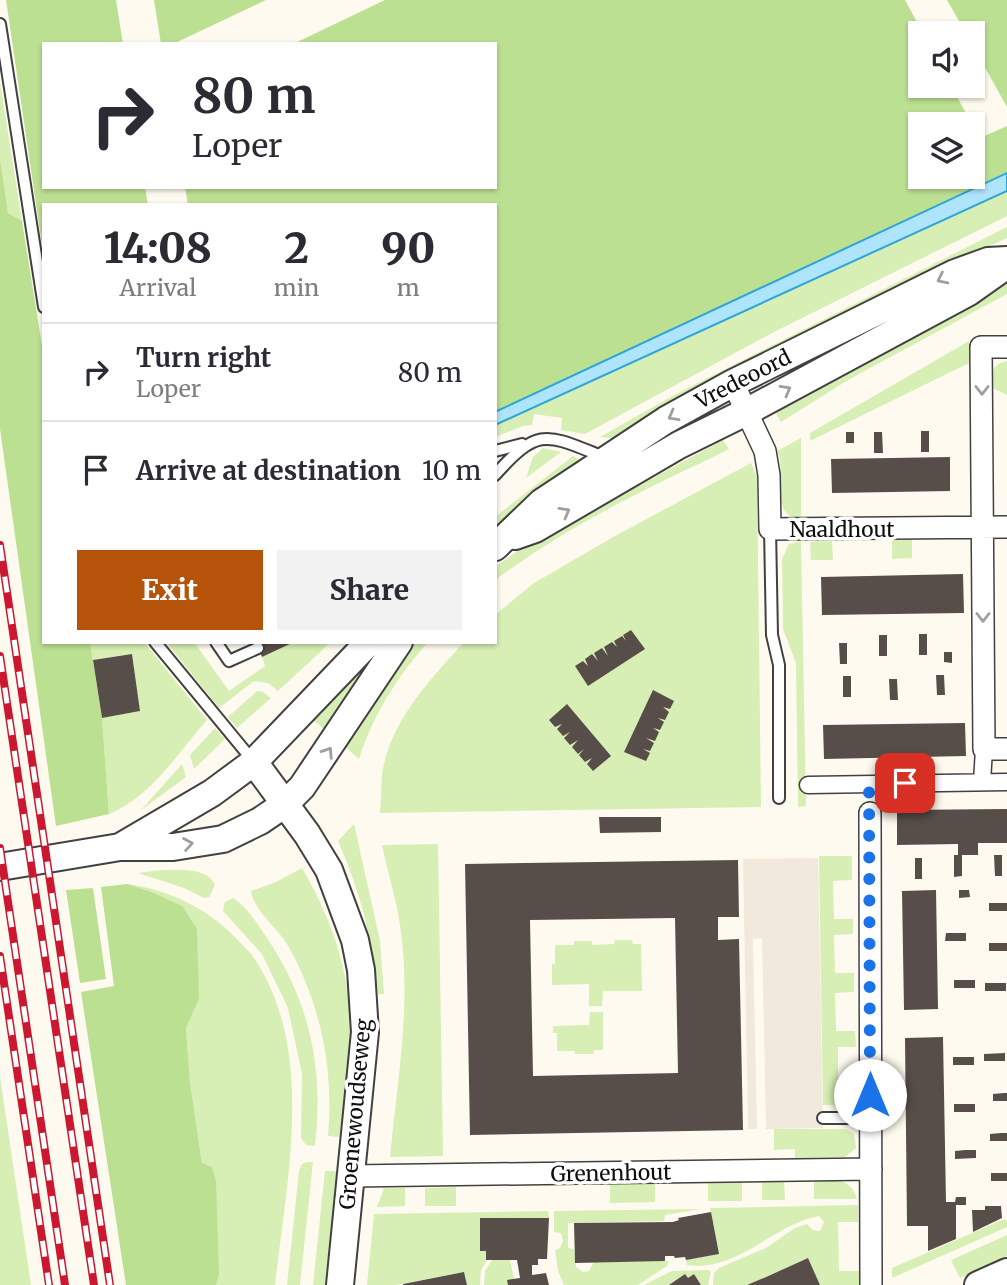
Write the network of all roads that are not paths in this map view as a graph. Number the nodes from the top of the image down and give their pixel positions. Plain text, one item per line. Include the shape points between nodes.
1 (0, 24) edge
2 (1007, 260) edge
3 (1007, 265) edge
4 (42, 294) edge
5 (1007, 347) edge
6 (733, 383) junction
7 (748, 411) junction
8 (528, 442) junction
9 (497, 450) edge
10 (607, 458) junction
11 (497, 473) edge
12 (623, 478) junction
13 (1007, 527) edge
14 (982, 528) junction
15 (770, 529) junction
16 (499, 544) edge
17 (157, 644) edge
18 (217, 644) edge
19 (382, 647) edge
20 (258, 648) dead end
21 (984, 749) junction
22 (1007, 749) edge
23 (254, 762) junction
24 (982, 782) junction
25 (1007, 782) edge
26 (869, 784) junction
27 (808, 785) dead end
28 (779, 798) dead end
29 (285, 804) junction
30 (870, 813) joint
31 (120, 847) junction
32 (0, 867) edge
33 (823, 1118) dead end
34 (871, 1118) junction
35 (871, 1169) junction
36 (351, 1176) junction
37 (1007, 1272) edge
38 (340, 1285) edge
39 (871, 1285) edge
40 (978, 1285) edge

1 - 4 lane
2 -> 6 street, Vredeoord via 988,261 955,273
7 -> 3 street, Vredeoord via 969,292
5 -> 14 street via 981,347
6 - 7 street, Naaldhout
6 -> 10 street, Vredeoord
7 - 12 street, Vredeoord
7 - 15 street, Naaldhout via 765,451
8 - 9 lane
8 - 10 lane via 555,439
8 - 11 lane
10 - 12 lane
10 - 16 street, Vredeoord via 542,502
16 -> 12 street, Vredeoord via 535,529
13 - 14 street, Naaldhout
14 - 15 street, Naaldhout
14 -> 21 street
15 - 28 lane via 772,635 779,665
17 - 23 lane
18 - 20 lane via 229,661
19 - 23 street
29 -> 19 street via 316,769
21 - 22 street
21 - 24 street
23 - 29 street, Groenewoudseweg
23 - 31 street via 212,793
24 - 25 street
24 - 26 street
26 - 27 street
26 - 30 street
31 -> 29 street via 173,847 223,839
29 - 36 street, Groenewoudseweg via 329,870 361,970 365,1032
30 - 34 street
31 - 32 street
33 - 34 lane
34 - 35 street
35 - 36 street, Grenenhout
35 - 39 street
36 - 38 street, Groenewoudseweg
37 - 40 street

